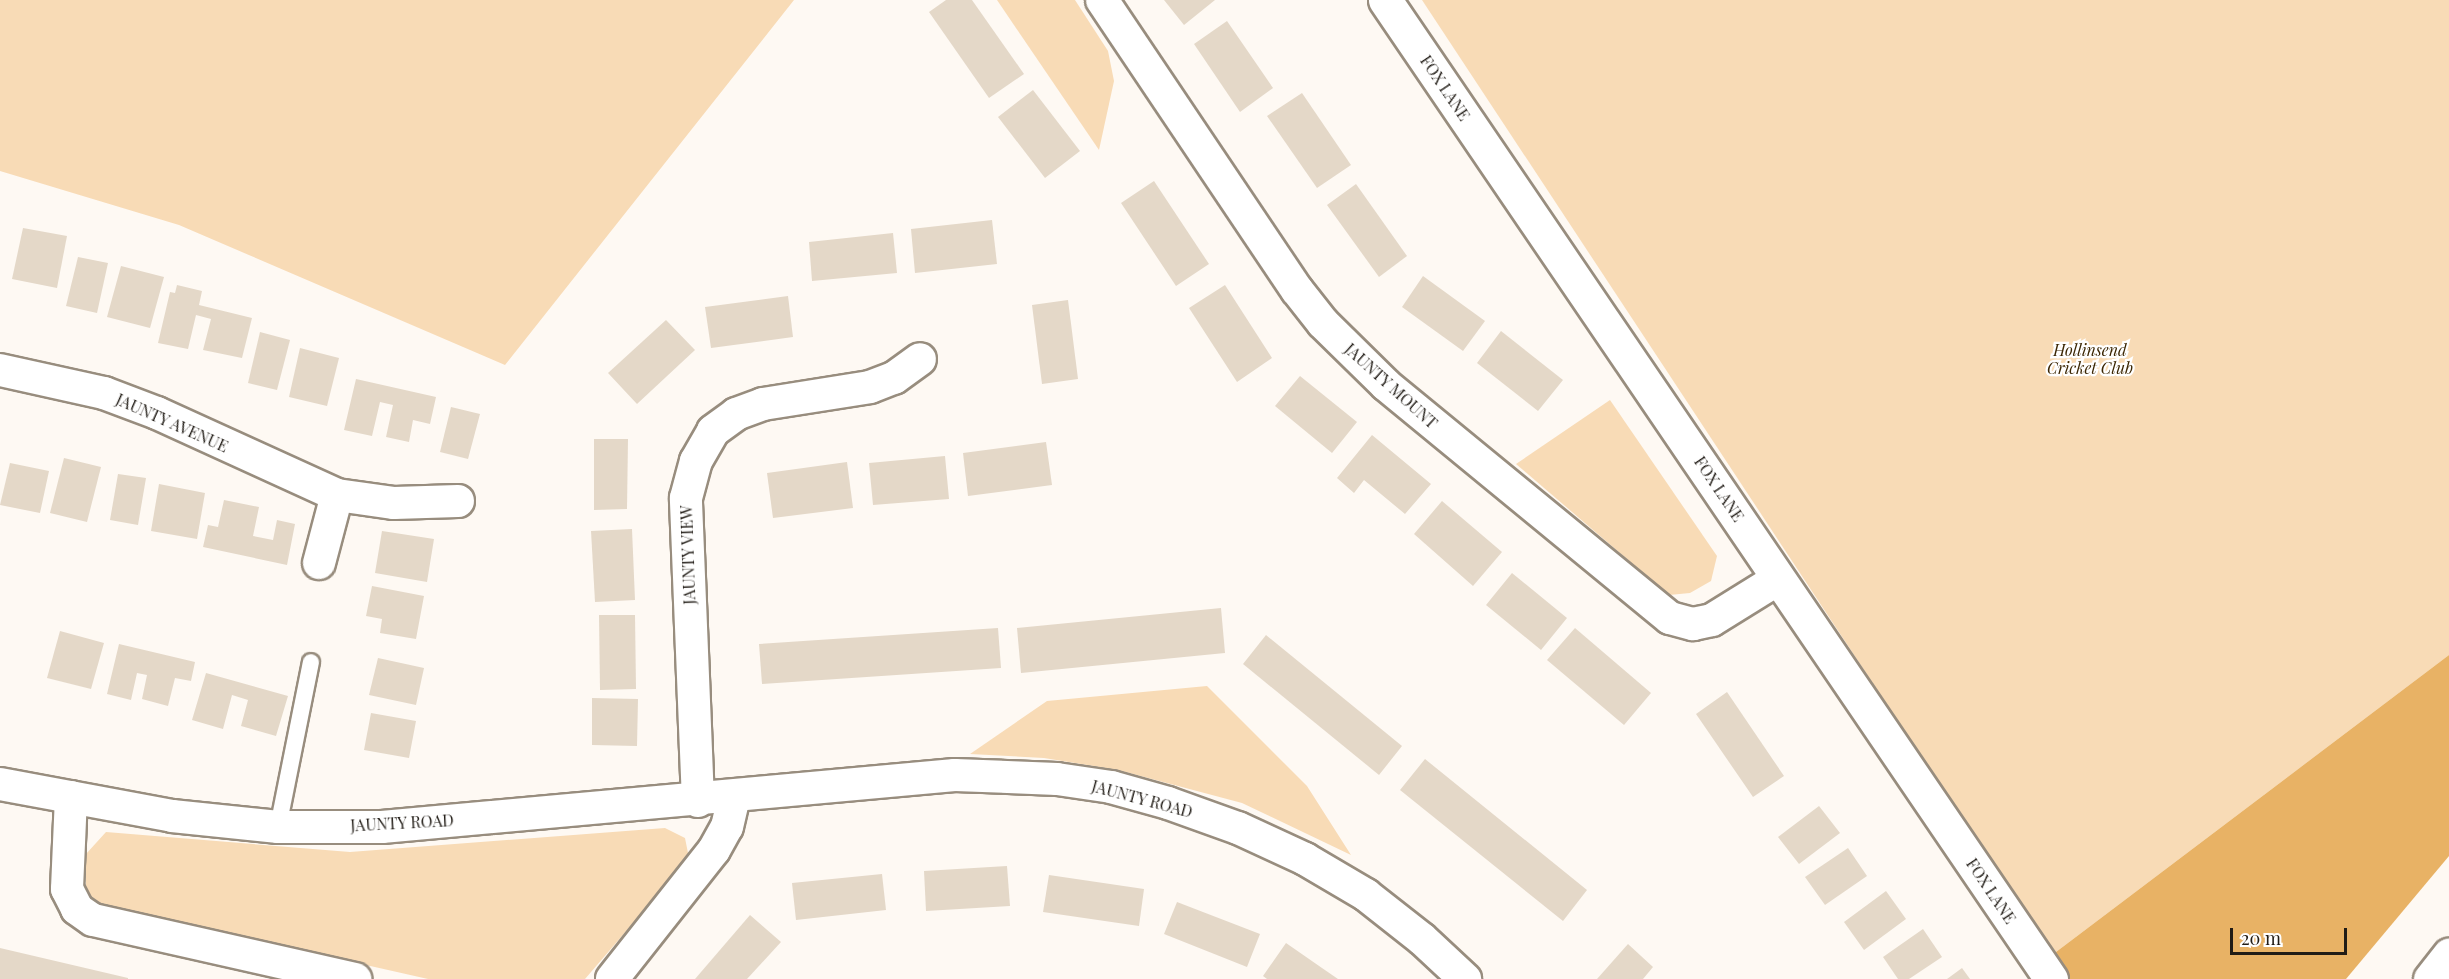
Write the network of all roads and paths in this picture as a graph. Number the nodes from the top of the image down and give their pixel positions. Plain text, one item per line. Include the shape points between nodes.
1 (1102, 0) edge
2 (1385, 0) edge
3 (920, 359) dead end
4 (0, 370) edge
5 (337, 495) junction
6 (458, 501) dead end
7 (319, 563) dead end
8 (1779, 579) junction
9 (311, 662) dead end
10 (0, 784) edge
11 (734, 796) junction
12 (71, 797) junction
13 (698, 801) junction
14 (278, 826) junction
15 (2449, 955) edge
16 (355, 979) edge
17 (612, 979) edge
18 (1465, 979) edge
19 (2051, 979) edge
20 (2430, 979) edge

1 - 8 street, JAUNTY MOUNT via 1297,290 1323,323 1386,386 1670,618 1693,624 1712,620
2 - 8 street, FOX LANE
3 - 13 street, JAUNTY VIEW via 894,378 870,387 763,404 736,414 713,431 696,461 686,498
4 - 5 street, JAUNTY AVENUE via 104,393
5 - 6 street, JAUNTY AVENUE via 394,503
5 - 7 street
8 - 19 street, FOX LANE
9 - 14 lane
10 - 12 street, JAUNTY ROAD
11 - 13 street, JAUNTY ROAD
11 - 17 street via 727,827 714,850
11 - 18 street, JAUNTY ROAD via 995,774 1111,787 1238,828 1305,859 1366,895
12 - 14 street, JAUNTY ROAD via 172,816
12 - 16 street via 67,889 77,909 93,920
13 - 14 street, JAUNTY ROAD via 382,826
15 - 20 street

